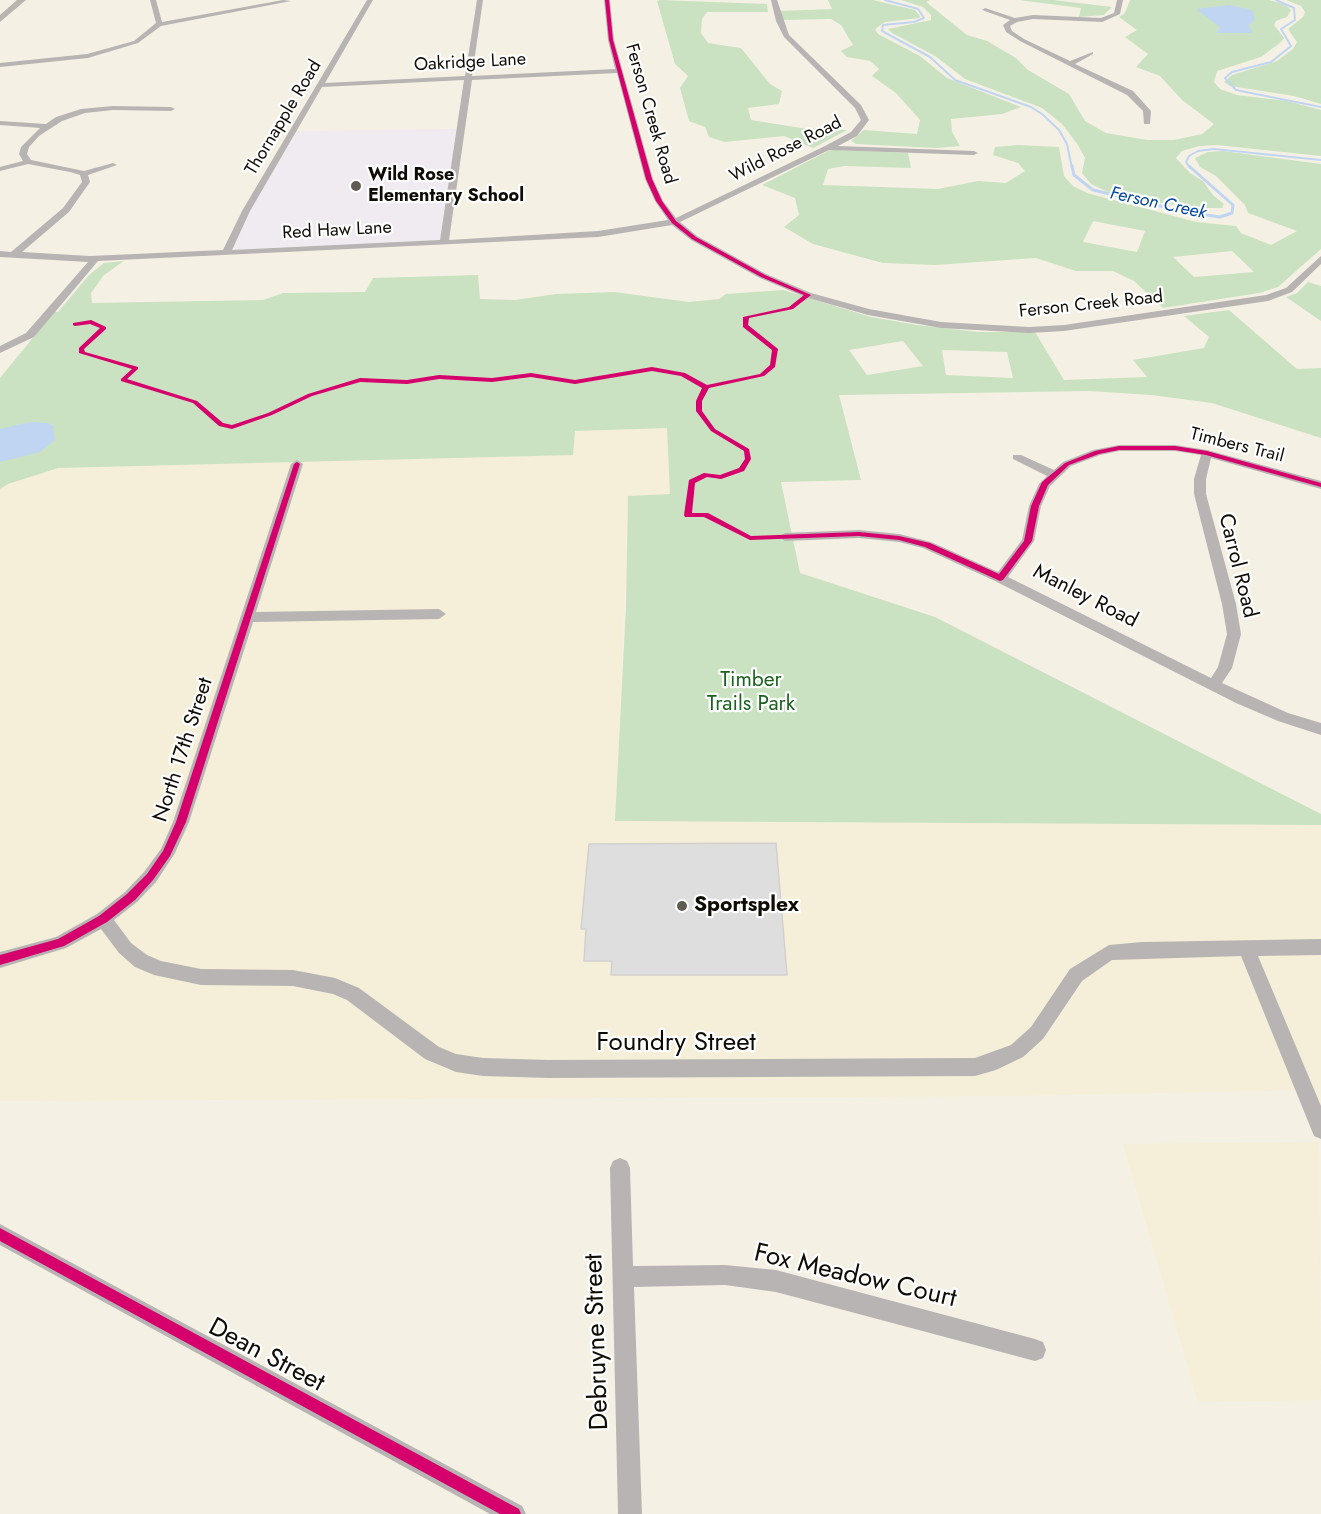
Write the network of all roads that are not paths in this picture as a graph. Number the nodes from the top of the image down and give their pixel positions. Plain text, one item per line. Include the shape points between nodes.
1 (22, 0) edge
2 (153, 0) edge
3 (370, 0) edge
4 (480, 0) edge
5 (607, 0) edge
6 (774, 0) edge
7 (1120, 0) edge
8 (288, 1) edge
9 (985, 10) dead end
10 (0, 20) edge
11 (1015, 20) junction
12 (159, 24) junction
13 (1091, 53) dead end
14 (1071, 63) junction
15 (0, 65) edge
16 (620, 71) junction
17 (469, 78) junction
18 (322, 85) junction
19 (171, 109) dead end
20 (1147, 122) dead end
21 (0, 123) edge
22 (45, 126) junction
23 (828, 148) junction
24 (974, 153) dead end
25 (28, 162) junction
26 (113, 165) dead end
27 (0, 169) edge
28 (84, 174) junction
29 (674, 222) junction
30 (444, 243) junction
31 (226, 253) junction
32 (0, 254) edge
33 (12, 256) junction
34 (94, 259) junction
35 (1321, 259) edge
36 (0, 350) edge
37 (1208, 453) junction
38 (1017, 457) dead end
39 (297, 464) dead end
40 (1053, 474) junction
41 (1321, 485) edge
42 (785, 537) dead end
43 (1000, 578) junction
44 (439, 614) dead end
45 (247, 617) junction
46 (1213, 685) junction
47 (1321, 729) edge
48 (103, 919) junction
49 (1321, 947) edge
50 (1247, 949) junction
51 (0, 960) edge
52 (1321, 1129) edge
53 (620, 1168) dead end
54 (0, 1234) edge
55 (623, 1277) junction
56 (1035, 1350) dead end
57 (488, 1508) edge
58 (514, 1514) edge
59 (630, 1514) edge

1 - 10 main road
2 - 12 street
3 - 18 street, Thornapple Road
4 - 17 street
5 - 16 street, Ferson Creek Road via 610,35
6 - 23 street, Wild Rose Road via 786,36 863,114 861,127
7 - 11 street via 1117,14 1102,20
8 - 12 street
9 - 11 street
11 - 14 street via 1006,25 1010,32
12 - 15 street via 136,42 103,53
13 - 14 street
14 - 20 street via 1137,98 1147,111
16 - 17 street, Oakridge Lane
16 - 29 street, Ferson Creek Road via 649,180
17 - 18 street, Oakridge Lane
17 - 30 street
18 - 31 street, Thornapple Road
19 - 22 street via 98,109
21 - 22 street
22 - 25 street via 25,147 23,154
23 - 24 street
23 - 29 street, Wild Rose Road
25 - 27 street
25 - 28 street
26 - 28 street
28 - 33 street via 84,188 66,210
29 - 30 street, Red Haw Lane via 598,234
29 - 35 street, Ferson Creek Road via 717,252 808,295 879,315 962,327 1064,328 1251,302 1289,290
30 - 31 street, Red Haw Lane
31 - 34 street, Red Haw Lane
32 - 33 street, Red Haw Lane
33 - 34 street, Red Haw Lane
34 - 36 street via 30,335
37 - 40 street, Timbers Trail via 1152,446 1119,448 1085,456
37 - 41 street, Timbers Trail
37 - 46 street, Carrol Road via 1200,478 1200,494 1234,634 1225,668
38 - 40 street
39 - 45 street, North 17th Street
40 - 43 street, Timbers Trail via 1038,494 1028,541
42 - 43 street, Manley Road via 859,534 899,538 927,545
43 - 46 street, Manley Road
44 - 45 street
45 - 48 street, North 17th Street via 172,843 150,877
46 - 47 street, Manley Road via 1283,717
48 - 50 street, Foundry Street via 125,948 160,969 201,977 293,978 335,986 361,999 432,1053 456,1063 549,1069 975,1067 1017,1051 1037,1033 1076,975 1109,953
48 - 51 street, North 17th Street via 60,943
49 - 50 street, Foundry Street
50 - 52 street
53 - 55 street, Debruyne Street
54 - 57 street, Dean Street
55 - 56 street, Fox Meadow Court via 725,1275 776,1281
55 - 59 street, Debruyne Street
57 - 58 street, Dean Street

